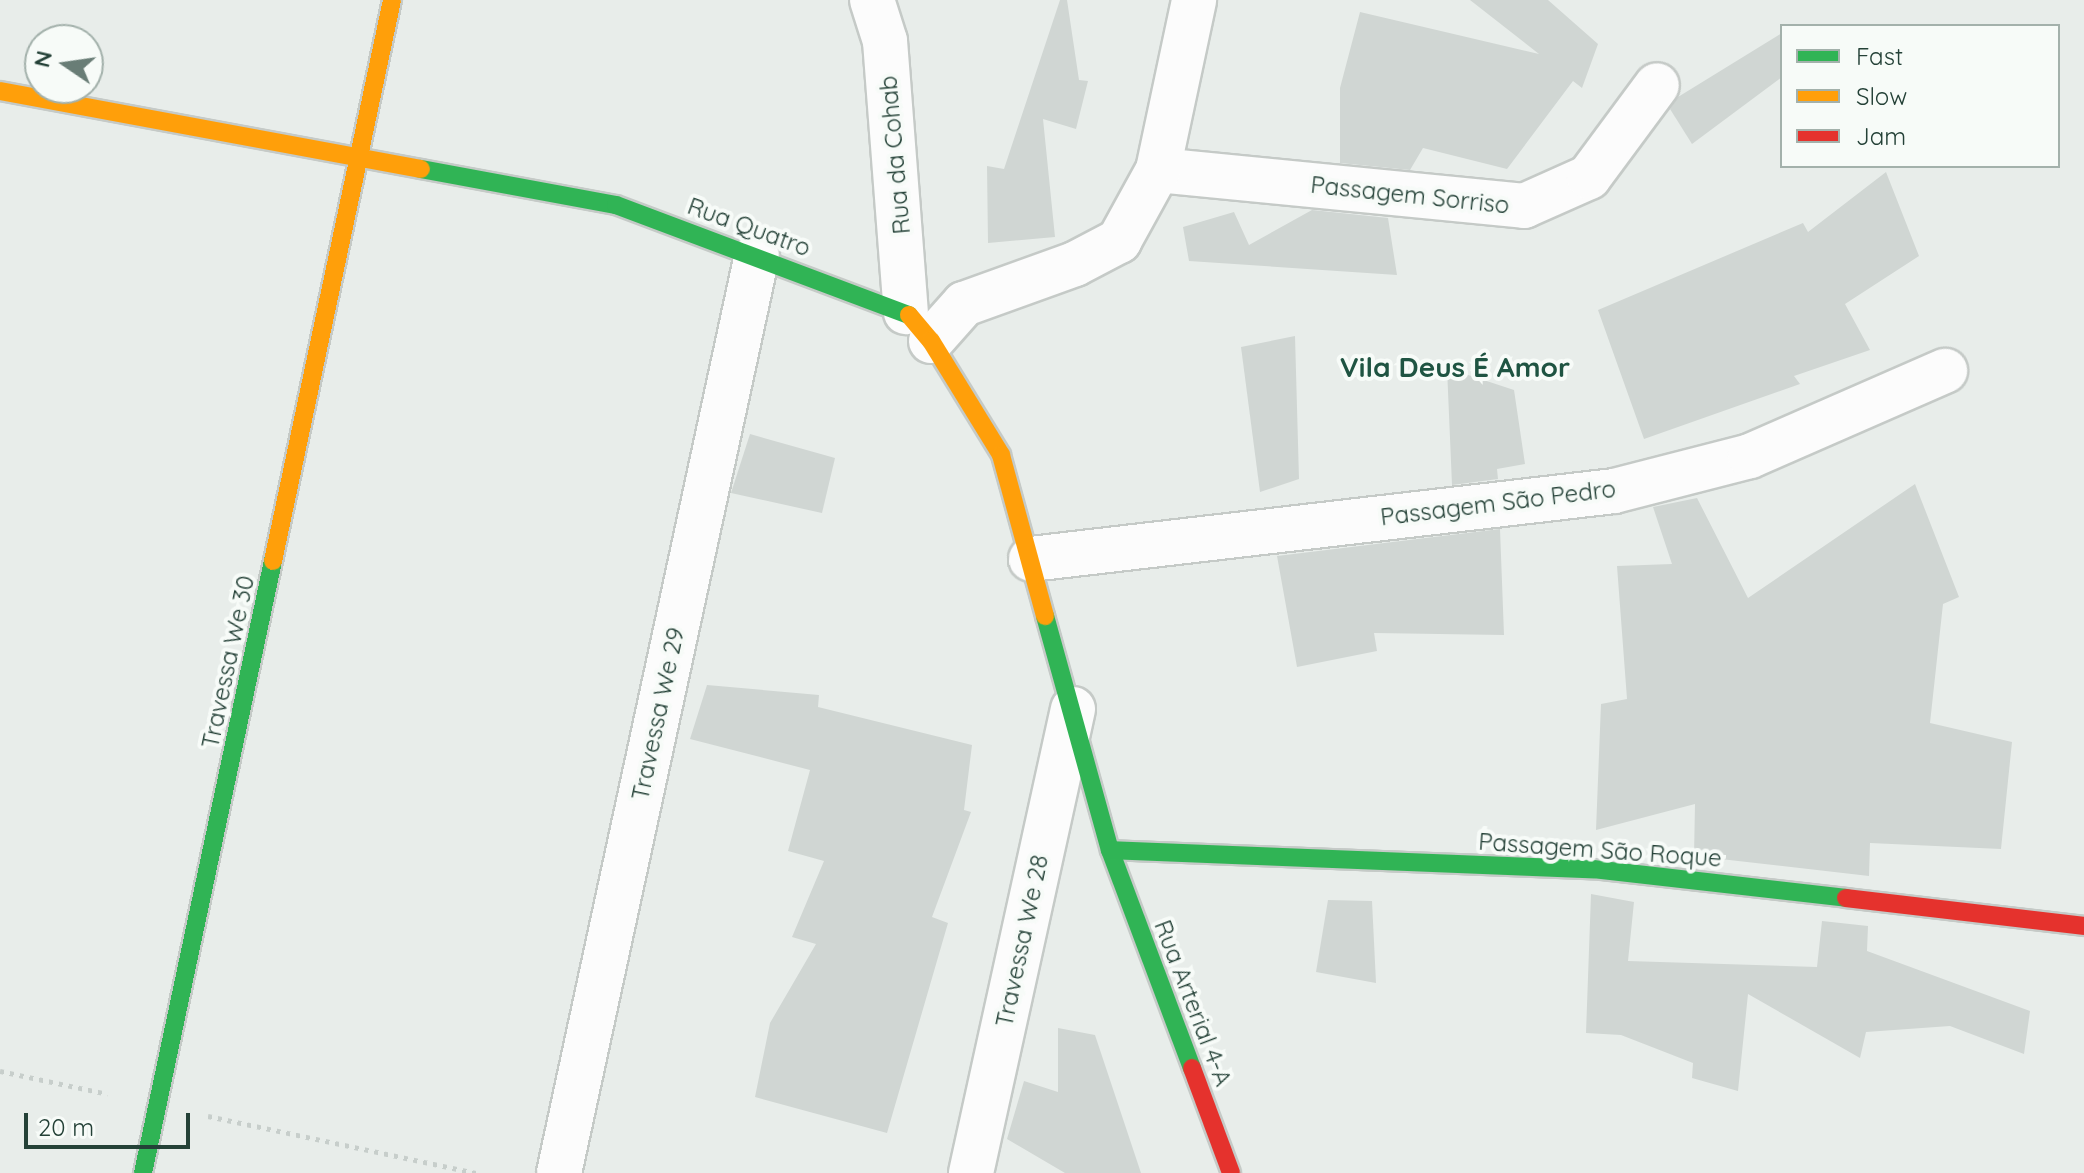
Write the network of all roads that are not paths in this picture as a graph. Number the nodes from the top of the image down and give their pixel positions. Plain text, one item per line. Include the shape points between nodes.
1 (392, 0) edge
2 (872, 0) edge
3 (1194, 0) edge
4 (1657, 85) dead end
5 (0, 91) edge
6 (358, 161) junction
7 (1158, 170) junction
8 (757, 255) junction
9 (918, 326) junction
10 (1945, 371) dead end
11 (1031, 559) junction
12 (1073, 709) junction
13 (1110, 850) junction
14 (2084, 926) edge
15 (143, 1173) edge
16 (559, 1173) edge
17 (971, 1173) edge
18 (1231, 1173) edge

1 - 6 street, Travessa We 30
2 - 9 street, Rua da Cohab via 885,41
3 - 7 street
4 - 7 street, Passagem Sorriso via 1589,177 1524,206
5 - 6 street, Rua Quatro
6 - 8 street, Rua Quatro via 616,205
6 - 15 street, Travessa We 30
7 - 9 street via 1119,241 1075,264
8 - 9 street, Rua Quatro
8 - 16 street, Travessa We 29
9 - 11 street via 1001,455
10 - 11 street, Passagem São Pedro via 1750,456 1614,491
11 - 12 street
12 - 13 street
12 - 17 street, Travessa We 28
13 - 14 street, Passagem São Roque via 1593,869
13 - 18 street, Rua Arterial 4-A

